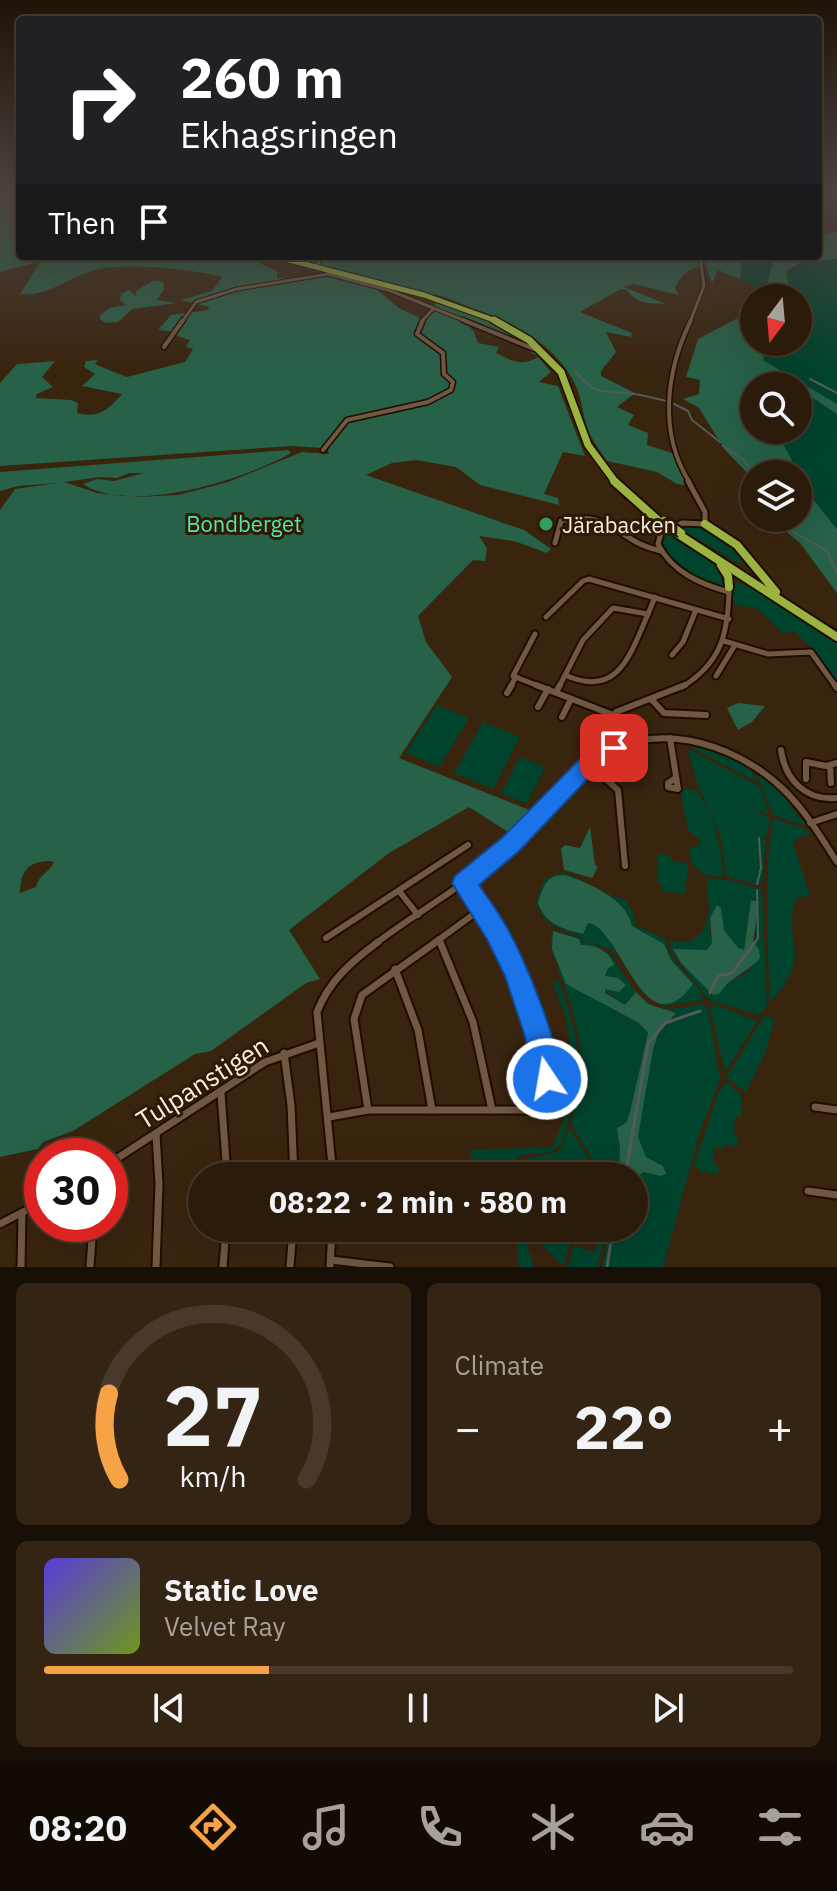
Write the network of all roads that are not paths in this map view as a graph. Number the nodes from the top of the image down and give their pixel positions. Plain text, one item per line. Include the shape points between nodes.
1 (290, 260) edge
2 (292, 260) edge
3 (318, 260) edge
4 (701, 260) edge
5 (316, 266) junction
6 (430, 299) junction
7 (422, 304) junction
8 (434, 308) junction
9 (164, 347) dead end
10 (560, 370) junction
11 (323, 450) dead end
12 (662, 522) junction
13 (705, 524) junction
14 (680, 534) junction
15 (555, 543) dead end
16 (661, 551) junction
17 (716, 558) junction
18 (751, 559) junction
19 (729, 563) junction
20 (754, 582) junction
21 (729, 588) junction
22 (778, 595) junction
23 (655, 597) junction
24 (696, 610) junction
25 (648, 614) junction
26 (546, 617) dead end
27 (729, 619) junction
28 (535, 634) dead end
29 (837, 635) edge
30 (724, 641) junction
31 (735, 645) junction
32 (672, 655) dead end
33 (565, 675) junction
34 (716, 676) dead end
35 (516, 677) junction
36 (837, 688) edge
37 (548, 689) junction
38 (556, 692) junction
39 (507, 693) dead end
40 (571, 699) junction
41 (651, 699) junction
42 (538, 707) dead end
43 (613, 715) junction
44 (706, 715) dead end
45 (562, 717) dead end
46 (670, 738) junction
47 (622, 745) junction
48 (781, 750) dead end
49 (589, 764) junction
50 (833, 764) edge
51 (676, 778) dead end
52 (806, 779) dead end
53 (831, 783) dead end
54 (837, 798) edge
55 (837, 814) edge
56 (810, 823) junction
57 (468, 845) dead end
58 (837, 862) edge
59 (625, 866) dead end
60 (464, 883) junction
61 (399, 891) junction
62 (482, 908) junction
63 (418, 915) junction
64 (326, 938) dead end
65 (439, 939) junction
66 (395, 969) junction
67 (319, 1043) junction
68 (284, 1053) junction
69 (221, 1093) junction
70 (815, 1107) dead end
71 (368, 1110) junction
72 (432, 1110) junction
73 (492, 1110) junction
74 (552, 1110) junction
75 (563, 1110) dead end
76 (837, 1110) edge
77 (329, 1117) junction
78 (156, 1134) junction
79 (128, 1152) edge
80 (226, 1162) edge
81 (293, 1162) edge
82 (332, 1162) edge
83 (808, 1191) dead end
84 (837, 1195) edge
85 (22, 1213) joint
86 (0, 1224) edge
87 (92, 1242) edge
88 (225, 1242) edge
89 (292, 1242) edge
90 (332, 1242) edge
91 (331, 1263) edge
92 (21, 1267) edge
93 (90, 1267) edge
94 (156, 1267) edge
95 (223, 1267) edge
96 (290, 1267) edge
97 (390, 1267) edge

1 - 6 highway
2 - 5 highway
3 - 5 street
4 - 13 street via 707,282 675,355 671,401 677,459 707,513
5 - 6 highway
6 - 7 street
6 - 10 highway via 512,330 540,348
6 - 12 highway via 508,325 550,355 572,385 601,461
7 - 8 street
7 - 9 street via 338,276 304,275 196,302
8 - 10 street via 527,344
8 - 11 street via 420,324 418,336 443,353 451,390 428,402 347,420
10 - 12 highway via 594,456 618,485
12 - 14 highway, bridge
13 - 16 street via 685,521 663,531 658,538
13 - 18 highway via 732,538
14 - 17 highway
14 - 19 highway
15 - 16 street via 561,521 595,519 615,525 641,547
16 - 21 street via 692,578
17 - 20 highway
17 - 21 highway
18 - 19 highway via 746,567
18 - 22 highway
19 - 22 highway
20 - 21 highway via 739,579
20 - 29 highway
21 - 27 street
22 - 29 highway
23 - 24 street
23 - 25 street
23 - 26 street via 586,579
24 - 27 street
24 - 32 street
25 - 33 street via 613,608 583,640
25 - 33 street via 628,657 606,682 591,685
27 - 30 street
28 - 35 street
30 - 31 street
30 - 41 street via 700,674
31 - 34 street
31 - 36 street via 771,655 811,652
33 - 38 street
35 - 37 street
35 - 39 street
37 - 38 street
37 - 42 street
38 - 40 street
40 - 43 street
40 - 45 street
41 - 43 street
41 - 44 street via 664,713
43 - 47 street via 611,726
46 - 47 street
46 - 51 street
46 - 56 street via 743,758 783,788
47 - 49 street
48 - 54 street via 784,771 804,790 820,799
49 - 59 street via 618,790
49 - 60 street via 511,844
50 - 52 street via 806,762
50 - 53 street
55 - 56 street
56 - 58 street
57 - 61 street
60 - 62 street
60 - 63 street
61 - 63 street
61 - 64 street
62 - 65 street
62 - 74 street via 506,950 530,1011
63 - 67 street via 333,978 317,1011
65 - 66 street
65 - 73 street via 477,1032
66 - 71 street via 367,989 355,1011
66 - 72 street via 418,1030
67 - 68 street, Tulpanstigen
67 - 77 street
68 - 69 street, Tulpanstigen
68 - 81 street
69 - 78 street, Tulpanstigen
69 - 80 street
70 - 76 street
71 - 72 street
71 - 77 street
72 - 73 street
73 - 74 street
74 - 75 street
77 - 82 street
78 - 79 street, Tulpanstigen
78 - 94 street
83 - 84 street
85 - 86 street
85 - 92 street
87 - 93 street
88 - 95 street
89 - 96 street
90 - 91 street
91 - 97 street

